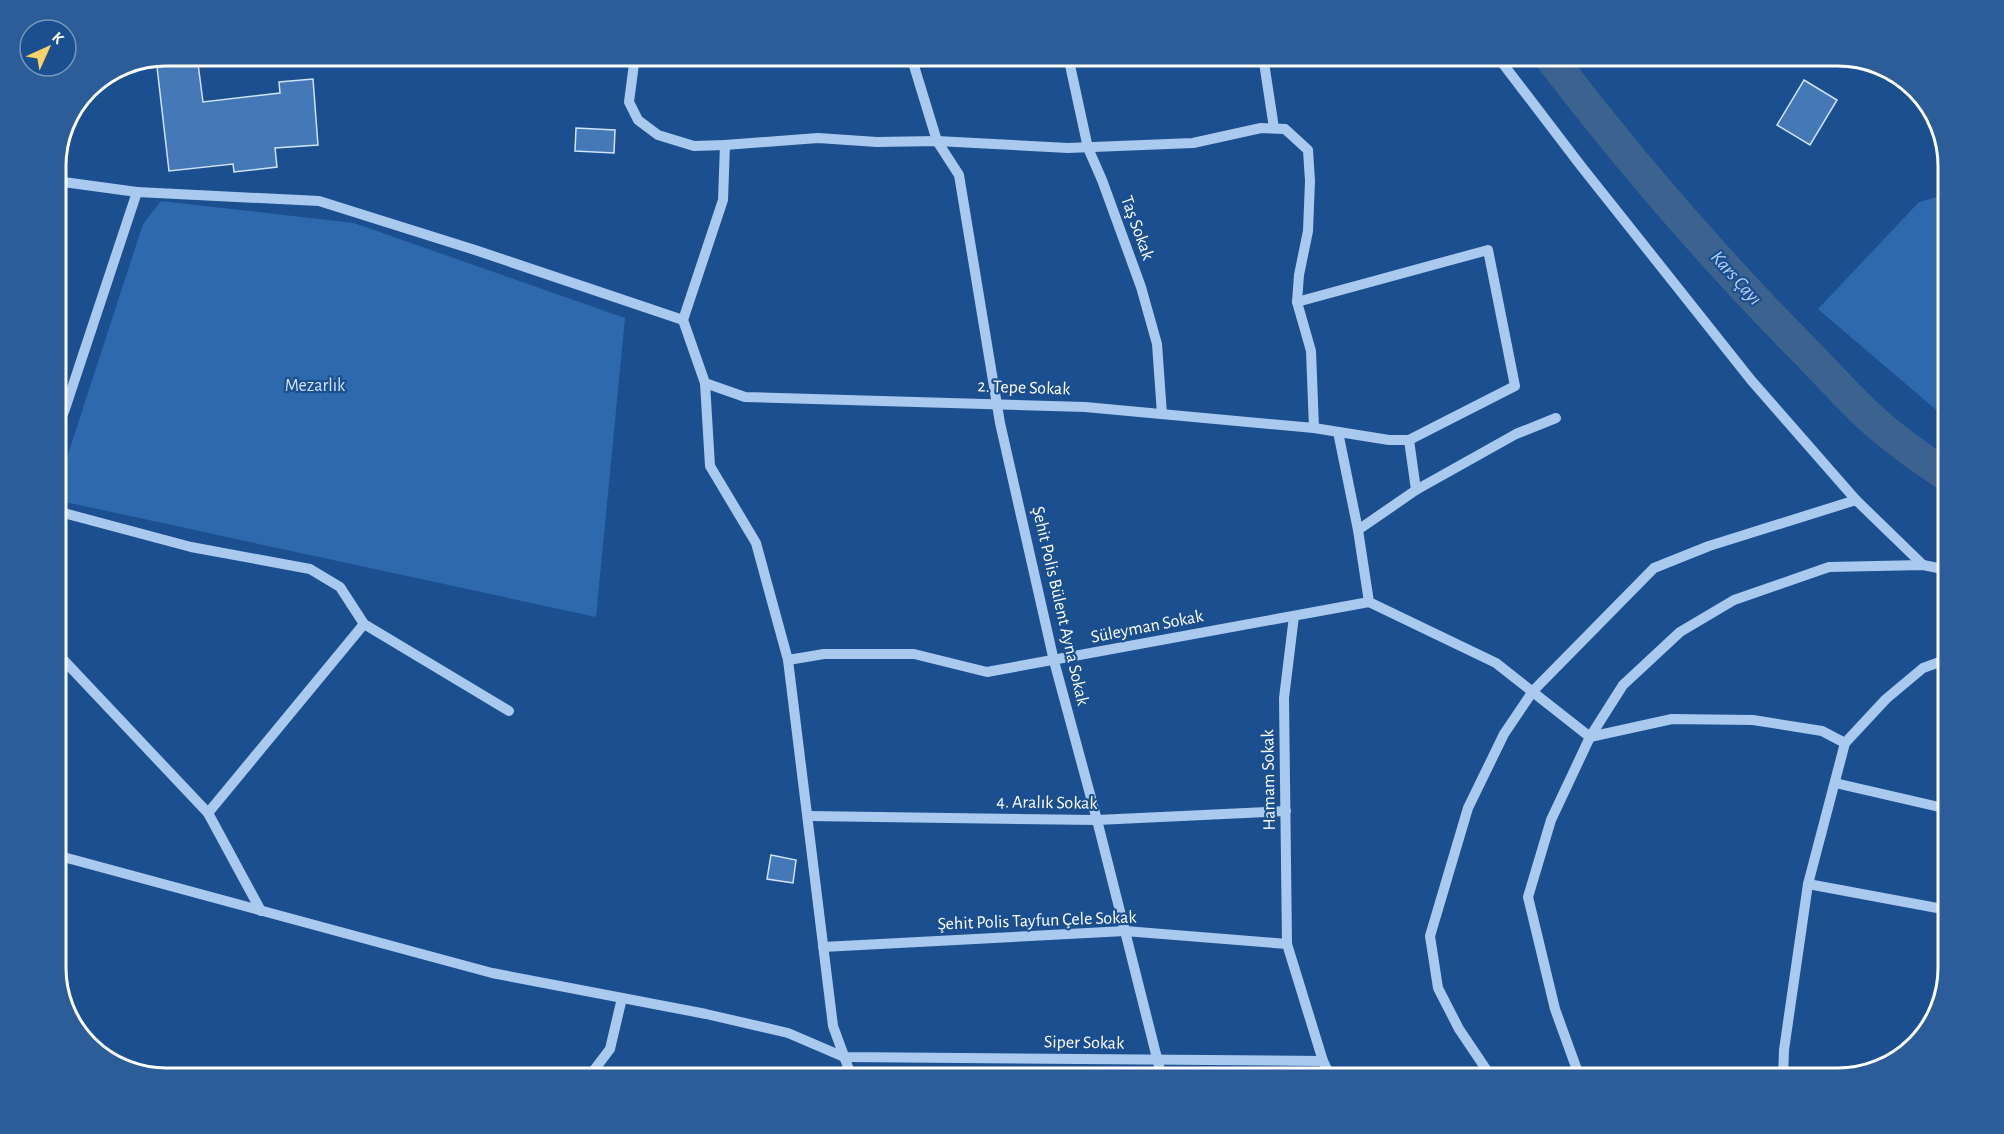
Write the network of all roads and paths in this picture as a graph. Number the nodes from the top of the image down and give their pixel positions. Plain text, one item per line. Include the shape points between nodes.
1 (634, 66) edge
2 (914, 66) edge
3 (1070, 66) edge
4 (1265, 66) edge
5 (1505, 66) edge
6 (1274, 129) junction
7 (937, 141) junction
8 (726, 145) junction
9 (1088, 148) junction
10 (66, 182) edge
11 (137, 192) junction
12 (1297, 302) junction
13 (683, 320) junction
14 (705, 383) junction
15 (997, 404) junction
16 (66, 406) edge
17 (1161, 414) junction
18 (1556, 418) dead end
19 (1314, 428) junction
20 (1338, 432) junction
21 (1409, 440) junction
22 (1416, 490) junction
23 (1856, 500) junction
24 (66, 514) edge
25 (1358, 530) junction
26 (1923, 565) junction
27 (1938, 568) edge
28 (1369, 602) junction
29 (1294, 616) junction
30 (364, 624) junction
31 (788, 660) junction
32 (1054, 661) junction
33 (66, 663) edge
34 (1938, 663) edge
35 (1533, 691) junction
36 (509, 711) dead end
37 (1590, 737) junction
38 (1845, 743) junction
39 (1835, 783) junction
40 (1938, 807) edge
41 (1286, 811) junction
42 (208, 813) junction
43 (808, 816) junction
44 (1097, 820) junction
45 (66, 858) edge
46 (1808, 885) junction
47 (1938, 908) edge
48 (261, 911) junction
49 (1125, 931) junction
50 (1287, 944) junction
51 (823, 947) junction
52 (622, 998) junction
53 (844, 1057) junction
54 (1157, 1060) junction
55 (1323, 1061) junction
56 (596, 1068) edge
57 (848, 1068) edge
58 (1159, 1068) edge
59 (1326, 1068) edge
60 (1485, 1068) edge
61 (1576, 1068) edge
62 (1783, 1068) edge

1 - 8 street via 629,102 638,120 658,135 694,146
2 - 7 street, Şehit Polis Bülent Ayna Sokak
3 - 9 street, Taş Sokak
4 - 6 street
5 - 23 street via 1751,380
6 - 9 street via 1261,128 1192,143
6 - 12 street via 1285,129 1308,150 1308,231
7 - 8 street via 818,138
7 - 9 street
7 - 15 street, Şehit Polis Bülent Ayna Sokak via 959,175
8 - 13 street via 723,200
9 - 17 street, Taş Sokak via 1142,287 1157,344
10 - 11 street
11 - 13 street via 319,201
11 - 16 street
12 - 19 street via 1311,351
12 - 21 street via 1488,250 1515,386
13 - 14 street
14 - 15 street, 2. Tepe Sokak via 745,397
14 - 31 street via 710,466 756,543
15 - 17 street, 2. Tepe Sokak
15 - 32 street, Şehit Polis Bülent Ayna Sokak
17 - 19 street, 2. Tepe Sokak
18 - 22 street via 1516,434
19 - 20 street, 2. Tepe Sokak
20 - 21 street, 2. Tepe Sokak via 1389,441
20 - 25 street
21 - 22 street
22 - 25 street
23 - 26 street
23 - 35 street via 1709,546 1654,568
24 - 30 street via 191,548 310,569 340,586
25 - 28 street
26 - 27 street
26 - 37 street via 1829,567 1734,600 1680,632 1623,685
28 - 29 street, Süleyman Sokak
28 - 35 street via 1496,663
29 - 32 street, Süleyman Sokak
29 - 41 street, Hamam Sokak via 1284,698
30 - 36 street
30 - 42 street
31 - 32 street, Süleyman Sokak via 824,654 914,654 987,672
31 - 43 street
32 - 44 street, Şehit Polis Bülent Ayna Sokak
33 - 42 street
34 - 38 street via 1923,668 1886,699
35 - 37 street
35 - 60 street via 1504,734 1468,808 1430,936 1438,988
37 - 38 street via 1672,718 1753,720 1822,731
37 - 61 street via 1551,820 1528,897 1555,1009
38 - 39 street
39 - 40 street
39 - 46 street
41 - 44 street, 4. Aralık Sokak
41 - 50 street, Hamam Sokak
42 - 48 street
43 - 44 street, 4. Aralık Sokak
43 - 51 street
44 - 49 street, Şehit Polis Bülent Ayna Sokak
45 - 48 street
46 - 47 street
46 - 62 street
48 - 52 street via 492,973
49 - 50 street, Şehit Polis Tayfun Çele Sokak
49 - 51 street, Şehit Polis Tayfun Çele Sokak
49 - 54 street, Şehit Polis Bülent Ayna Sokak
50 - 55 street, Hamam Sokak
51 - 53 street via 833,1026
52 - 53 street via 788,1033
52 - 56 street via 610,1049
53 - 54 street, Siper Sokak
53 - 57 street
54 - 55 street, Siper Sokak
54 - 58 street, Şehit Polis Bülent Ayna Sokak
55 - 59 street, Hamam Sokak

